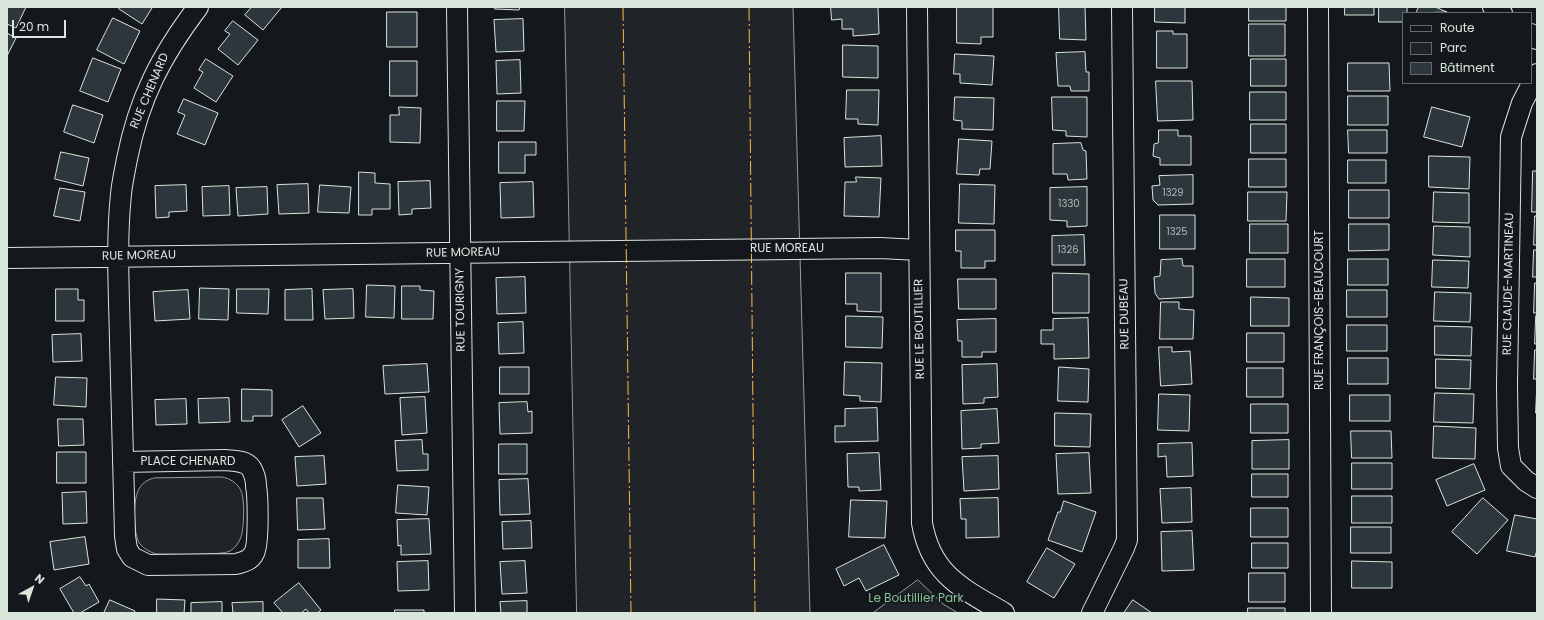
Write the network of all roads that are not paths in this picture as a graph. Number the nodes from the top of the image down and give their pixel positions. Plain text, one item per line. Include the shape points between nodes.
1 (198, 7) edge
2 (457, 7) edge
3 (917, 7) edge
4 (1122, 7) edge
5 (1318, 7) edge
6 (1537, 74) edge
7 (1532, 84) edge
8 (1532, 84) edge
9 (919, 250) junction
10 (460, 254) junction
11 (118, 256) junction
12 (7, 258) edge
13 (123, 462) junction
14 (1537, 488) edge
15 (465, 613) edge
16 (1004, 613) edge
17 (1092, 613) edge
18 (1321, 613) edge

1 - 11 street, RUE CHENARD via 166,52 136,118 121,193
2 - 10 street, RUE TOURIGNY
3 - 9 street, RUE LE BOUTILLIER
4 - 17 street, RUE DUBEAU via 1127,540
5 - 18 street, RUE FRANÇOIS-BEAUCOURT
6 - 8 street, RUE CLAUDE-MARTINEAU
7 - 14 street, RUE CLAUDE-MARTINEAU via 1522,103 1511,137 1507,385 1508,448 1511,466
9 - 10 street, RUE MOREAU via 614,250
9 - 16 street, RUE LE BOUTILLIER via 924,534 930,554 958,586
10 - 11 street, RUE MOREAU
10 - 15 street, RUE TOURIGNY
11 - 12 street, RUE MOREAU
11 - 13 street, PLACE CHENARD
13 - 13 street, PLACE CHENARD via 125,536 127,549 132,557 148,565 229,564 247,561 254,554 257,544 256,486 247,464 225,460

